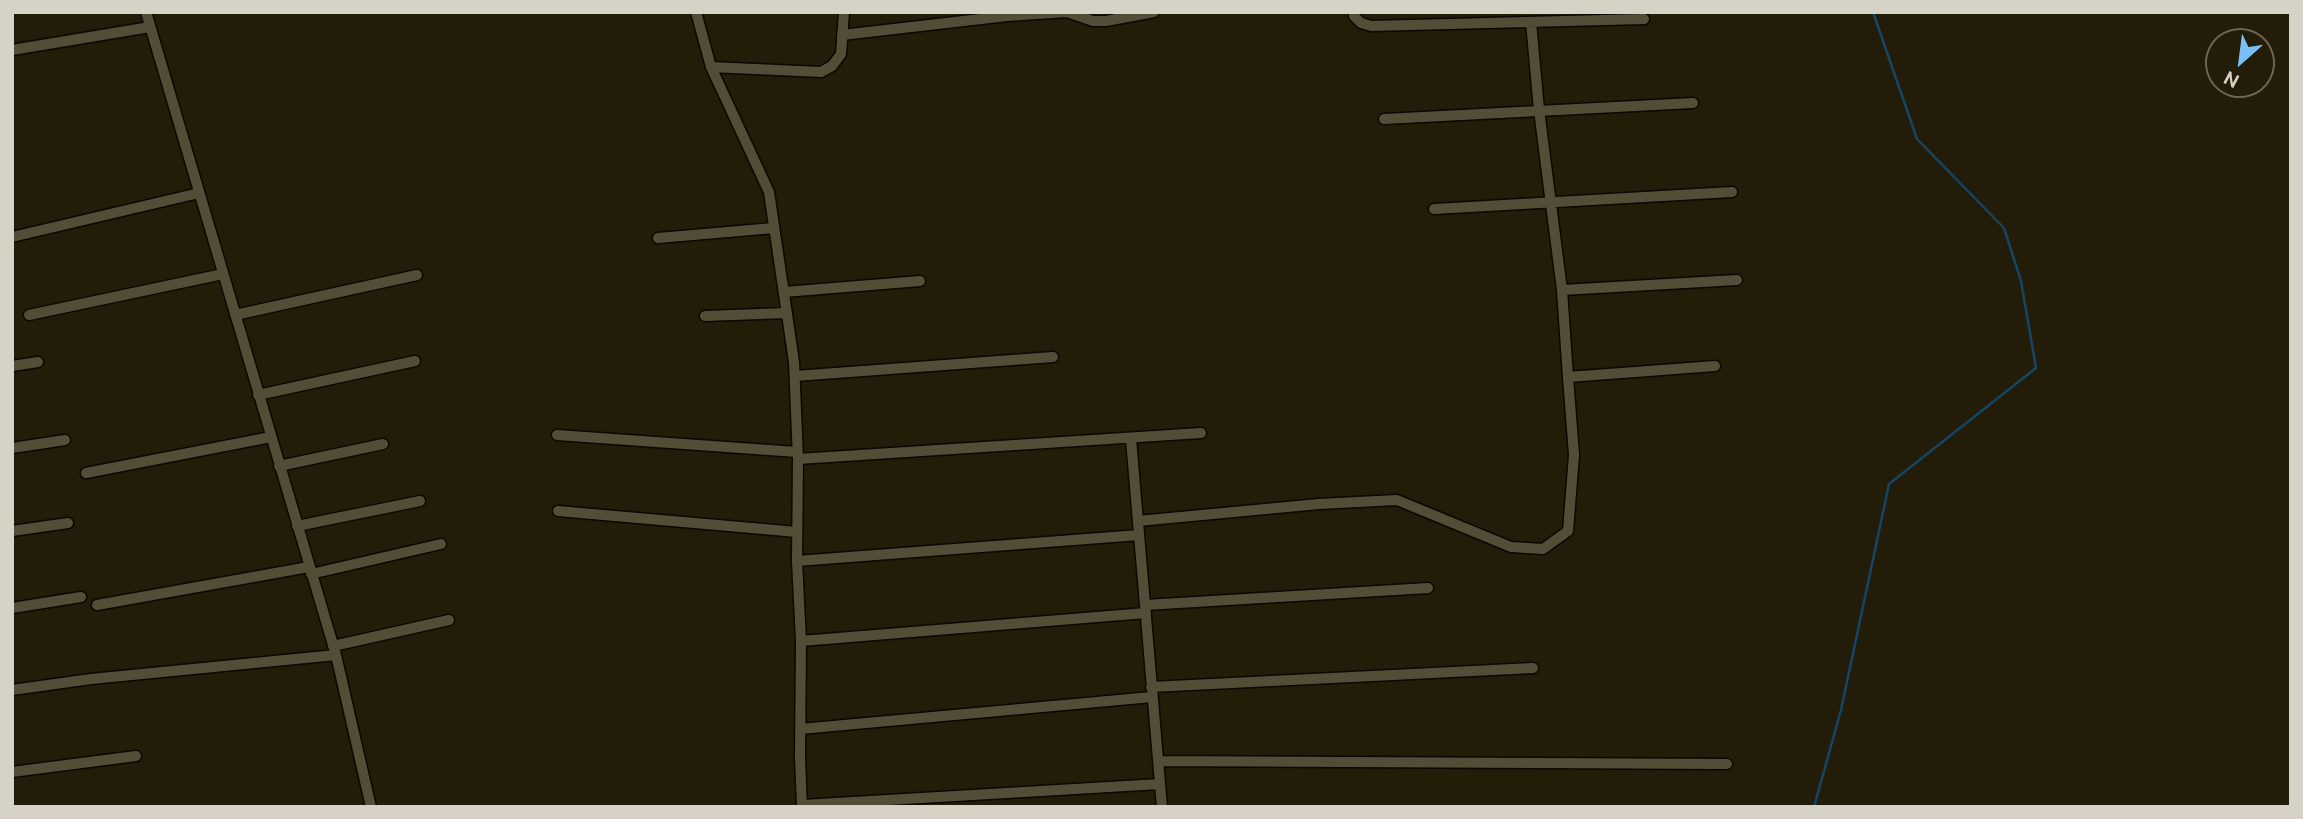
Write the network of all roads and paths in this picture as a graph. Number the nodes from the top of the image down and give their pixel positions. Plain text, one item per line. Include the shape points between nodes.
1 (146, 12) edge
2 (696, 12) edge
3 (844, 12) edge
4 (1067, 12) edge
5 (1154, 12) edge
6 (1354, 12) edge
7 (1644, 19) dead end
8 (1531, 22) junction
9 (150, 27) junction
10 (842, 35) junction
11 (12, 50) edge
12 (711, 67) junction
13 (1693, 103) dead end
14 (1539, 110) junction
15 (1384, 119) dead end
16 (1732, 192) dead end
17 (199, 193) junction
18 (1550, 202) junction
19 (1434, 209) dead end
20 (774, 228) junction
21 (12, 237) edge
22 (659, 238) dead end
23 (223, 274) junction
24 (417, 275) dead end
25 (1737, 280) dead end
26 (920, 281) dead end
27 (1562, 290) junction
28 (784, 292) junction
29 (787, 313) junction
30 (235, 314) junction
31 (29, 315) dead end
32 (705, 316) dead end
33 (1053, 357) dead end
34 (415, 361) dead end
35 (38, 362) dead end
36 (12, 366) edge
37 (1715, 366) dead end
38 (795, 376) junction
39 (1568, 377) junction
40 (258, 395) junction
41 (1201, 433) dead end
42 (557, 435) dead end
43 (271, 437) junction
44 (1131, 439) junction
45 (65, 440) dead end
46 (383, 444) dead end
47 (12, 448) edge
48 (798, 456) junction
49 (279, 466) junction
50 (86, 473) dead end
51 (420, 501) dead end
52 (558, 511) dead end
53 (1138, 521) junction
54 (68, 523) dead end
55 (297, 526) junction
56 (12, 531) edge
57 (797, 532) junction
58 (1139, 535) junction
59 (441, 544) dead end
60 (797, 561) junction
61 (310, 570) junction
62 (1428, 588) dead end
63 (81, 597) dead end
64 (97, 605) dead end
65 (12, 608) edge
66 (1146, 609) junction
67 (449, 620) dead end
68 (801, 642) junction
69 (334, 651) junction
70 (1533, 668) dead end
71 (12, 690) edge
72 (1151, 692) junction
73 (800, 729) junction
74 (136, 757) dead end
75 (1158, 761) junction
76 (1727, 764) dead end
77 (12, 772) edge
78 (1160, 784) junction
79 (802, 806) edge
80 (371, 807) edge
81 (1162, 807) edge

1 - 9 street
2 - 12 street
3 - 10 street
4 - 5 street via 1093,21
4 - 10 street
6 - 8 street via 1371,26
7 - 8 street
8 - 14 street
9 - 11 street
9 - 17 street
10 - 12 street via 841,54 821,72
12 - 20 street via 769,192
13 - 14 street
14 - 15 street
14 - 18 street
16 - 18 street
17 - 21 street
17 - 23 street
18 - 19 street
18 - 27 street
20 - 22 street
20 - 28 street
23 - 30 street
23 - 31 street
24 - 30 street
25 - 27 street
26 - 28 street
27 - 39 street
28 - 29 street
29 - 32 street
29 - 38 street
30 - 40 street
33 - 38 street
34 - 40 street
35 - 36 street
37 - 39 street
38 - 48 street
39 - 53 street via 1574,455 1568,531 1543,549 1511,547 1397,499
40 - 43 street
41 - 44 street
42 - 48 street
43 - 49 street
43 - 50 street
44 - 48 street
44 - 53 street
45 - 47 street
46 - 49 street
48 - 57 street
49 - 55 street
51 - 55 street
52 - 57 street
53 - 58 street
54 - 56 street
55 - 61 street
57 - 60 street
58 - 60 street
58 - 66 street
59 - 61 street
60 - 68 street
61 - 64 street
61 - 69 street
62 - 66 street
63 - 65 street
66 - 68 street
66 - 72 street
67 - 69 street
68 - 73 street
69 - 71 street
69 - 80 street
70 - 72 street
72 - 73 street
72 - 75 street
73 - 79 street
74 - 77 street
75 - 76 street
75 - 78 street
78 - 79 street
78 - 81 street

